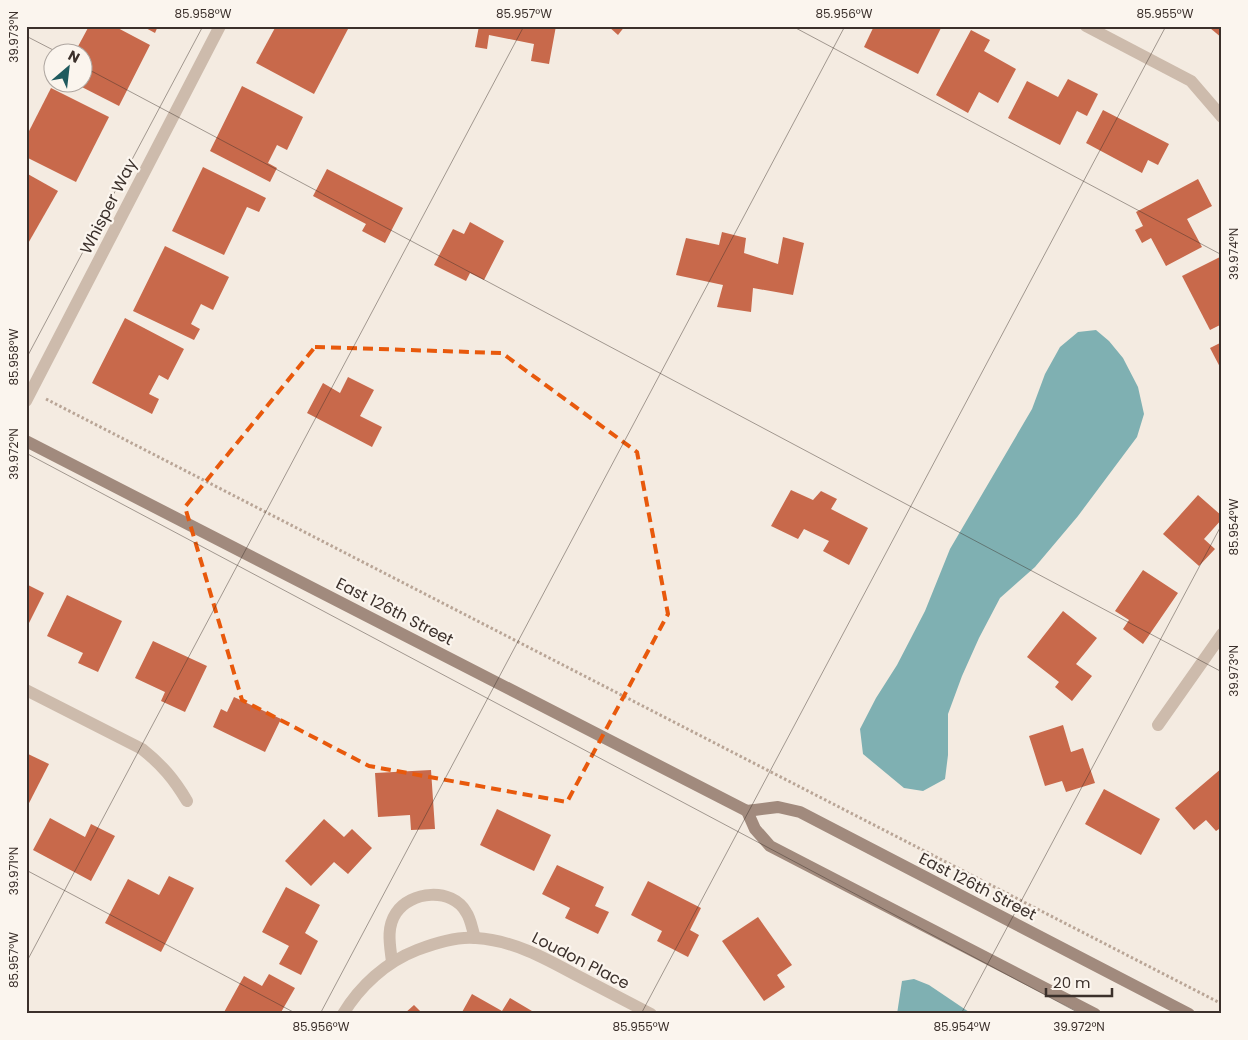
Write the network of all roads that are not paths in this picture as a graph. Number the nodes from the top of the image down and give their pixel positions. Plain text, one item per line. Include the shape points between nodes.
1 (220, 26) edge
2 (1086, 26) edge
3 (1222, 117) edge
4 (29, 396) edge
5 (26, 441) edge
6 (1222, 634) edge
7 (26, 690) edge
8 (1158, 725) dead end
9 (187, 801) dead end
10 (748, 811) junction
11 (475, 938) junction
12 (392, 962) junction
13 (343, 1014) edge
14 (651, 1014) edge
15 (1095, 1014) edge
16 (1189, 1014) edge

1 - 4 street, Whisper Way
2 - 3 street via 1190,81
5 - 10 main road, East 126th Street
6 - 8 street
7 - 9 street via 142,749 174,779
10 - 15 main road via 755,829 770,846
10 - 16 main road, East 126th Street via 778,808 800,812
11 - 12 street, Loudon Place via 426,946
11 - 12 street via 460,904 439,896 418,896 407,901 392,923 389,936
11 - 14 street, Loudon Place via 539,955
12 - 13 street, Loudon Place via 365,986

